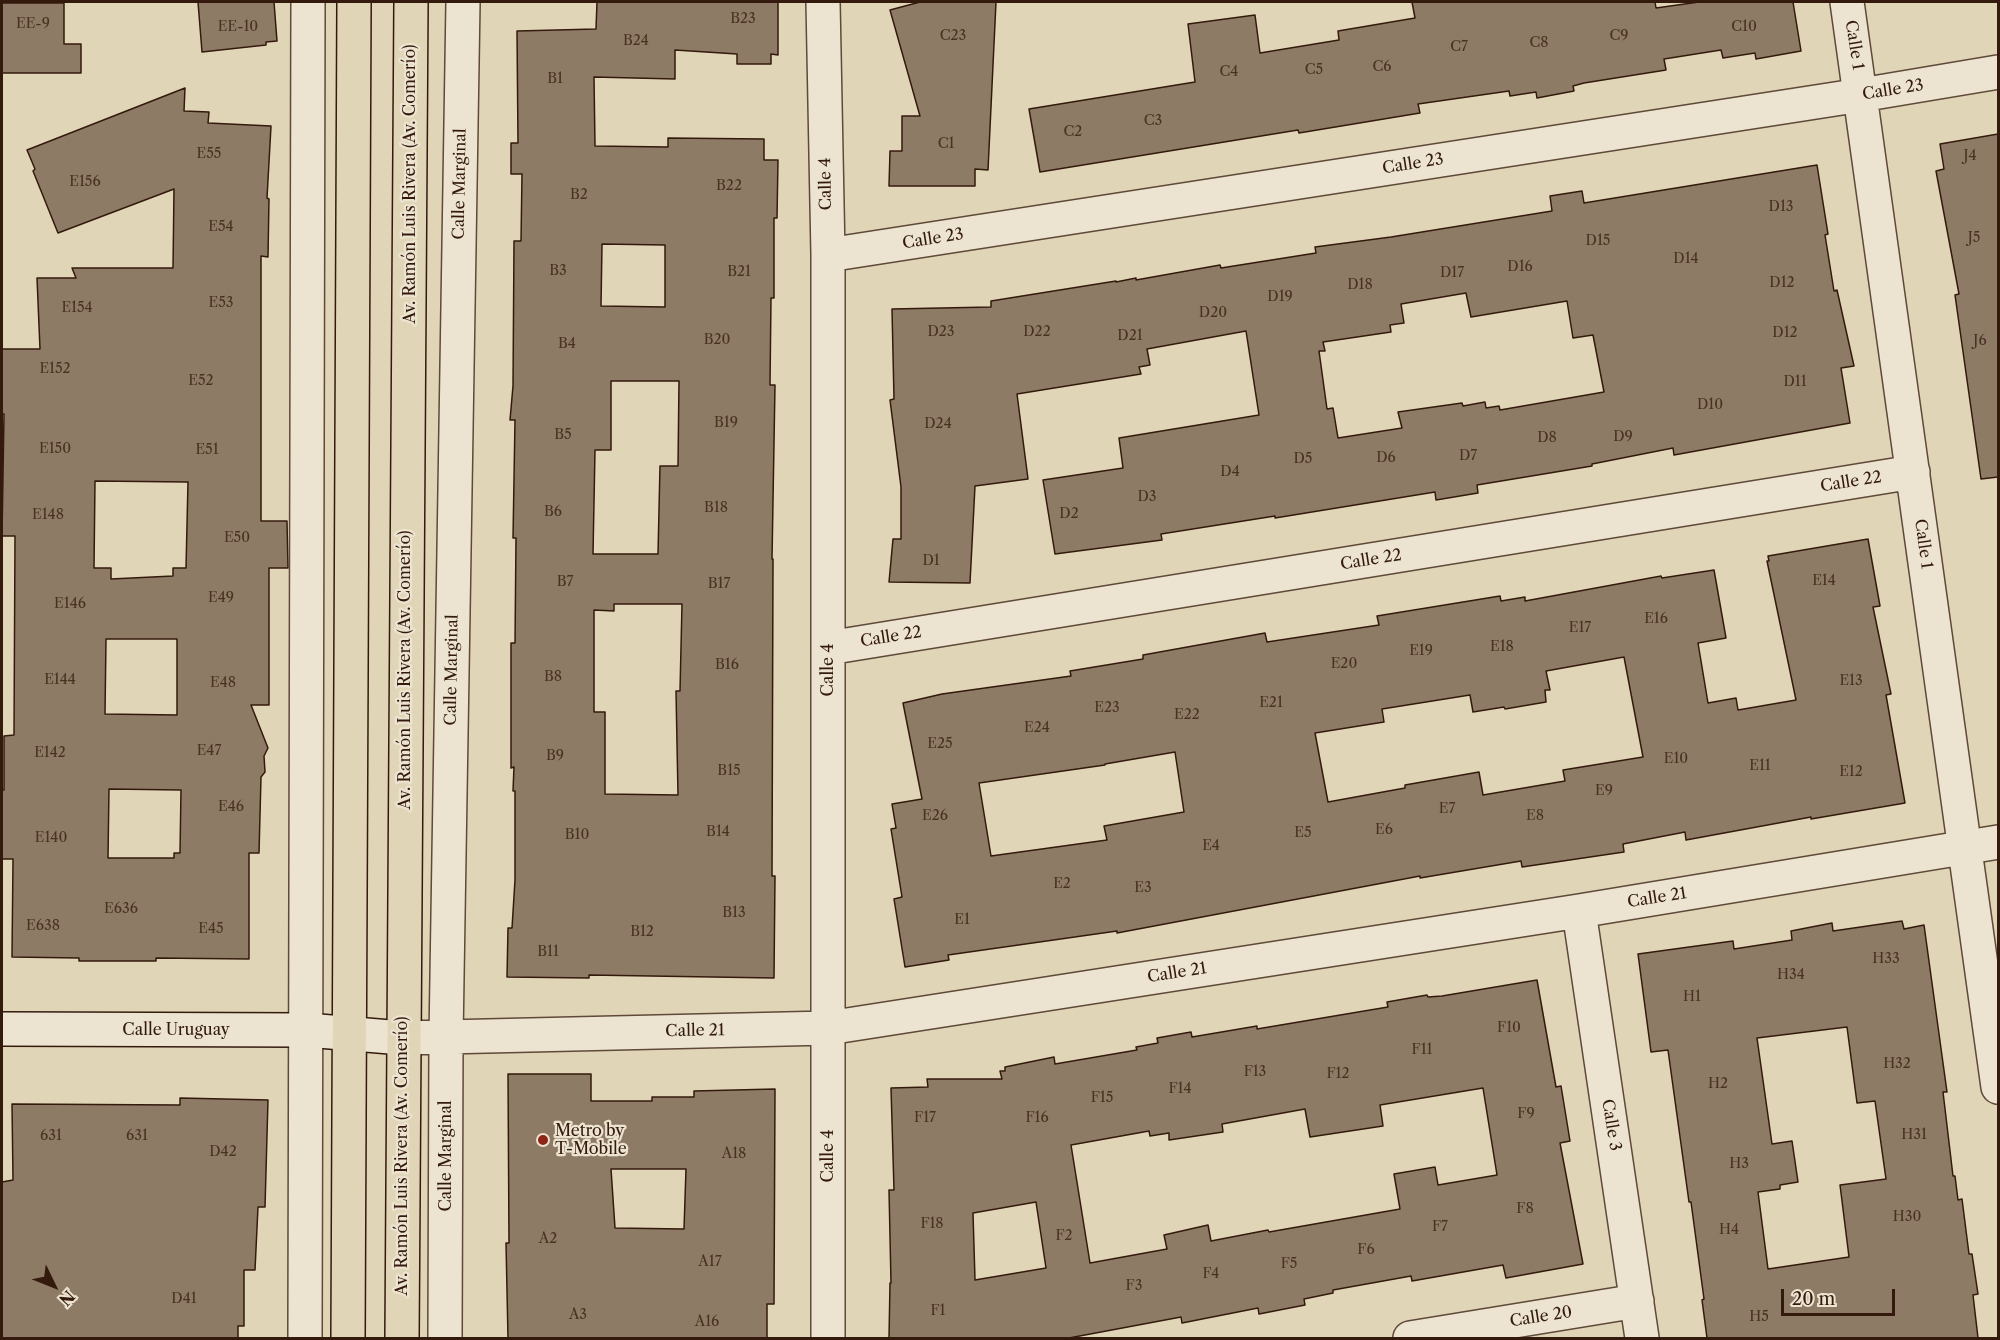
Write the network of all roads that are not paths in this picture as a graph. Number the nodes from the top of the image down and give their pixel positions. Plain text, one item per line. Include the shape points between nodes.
1 (308, 2) edge
2 (354, 2) edge
3 (411, 2) edge
4 (463, 2) edge
5 (823, 2) edge
6 (1847, 2) edge
7 (1998, 72) edge
8 (1862, 95) junction
9 (828, 255) junction
10 (1913, 472) junction
11 (828, 648) junction
12 (1998, 842) edge
13 (1965, 848) junction
14 (1579, 910) junction
15 (828, 1028) junction
16 (2, 1029) edge
17 (307, 1030) junction
18 (350, 1034) junction
19 (446, 1037) junction
20 (402, 1038) junction
21 (1998, 1087) edge
22 (1637, 1301) junction
23 (304, 1338) edge
24 (348, 1338) edge
25 (402, 1338) edge
26 (445, 1338) edge
27 (828, 1338) edge
28 (1410, 1338) edge
29 (1642, 1338) edge

1 - 17 street
2 - 18 main road
3 - 20 main road, Av. Ramón Luis Rivera (Av. Comerío)
4 - 19 street, Calle Marginal
5 - 9 street, Calle 4
6 - 8 street, Calle 1
7 - 8 street, Calle 23
8 - 9 street, Calle 23
8 - 10 street, Calle 1
9 - 11 street, Calle 4
10 - 11 street, Calle 22
10 - 13 street, Calle 1
11 - 15 street, Calle 4
12 - 13 street, Calle 21
13 - 14 street, Calle 21
13 - 21 street, Calle 1
14 - 15 street, Calle 21
14 - 22 street, Calle 3
15 - 19 street, Calle 21
15 - 27 street, Calle 4
16 - 17 street, Calle Uruguay
17 - 18 street, Calle Uruguay
17 - 23 street
18 - 20 street, Calle 21
18 - 24 main road
19 - 20 street, Calle 21
19 - 26 street, Calle Marginal
20 - 25 main road, Av. Ramón Luis Rivera (Av. Comerío)
22 - 28 street, Calle 20
22 - 29 street, Calle 3

